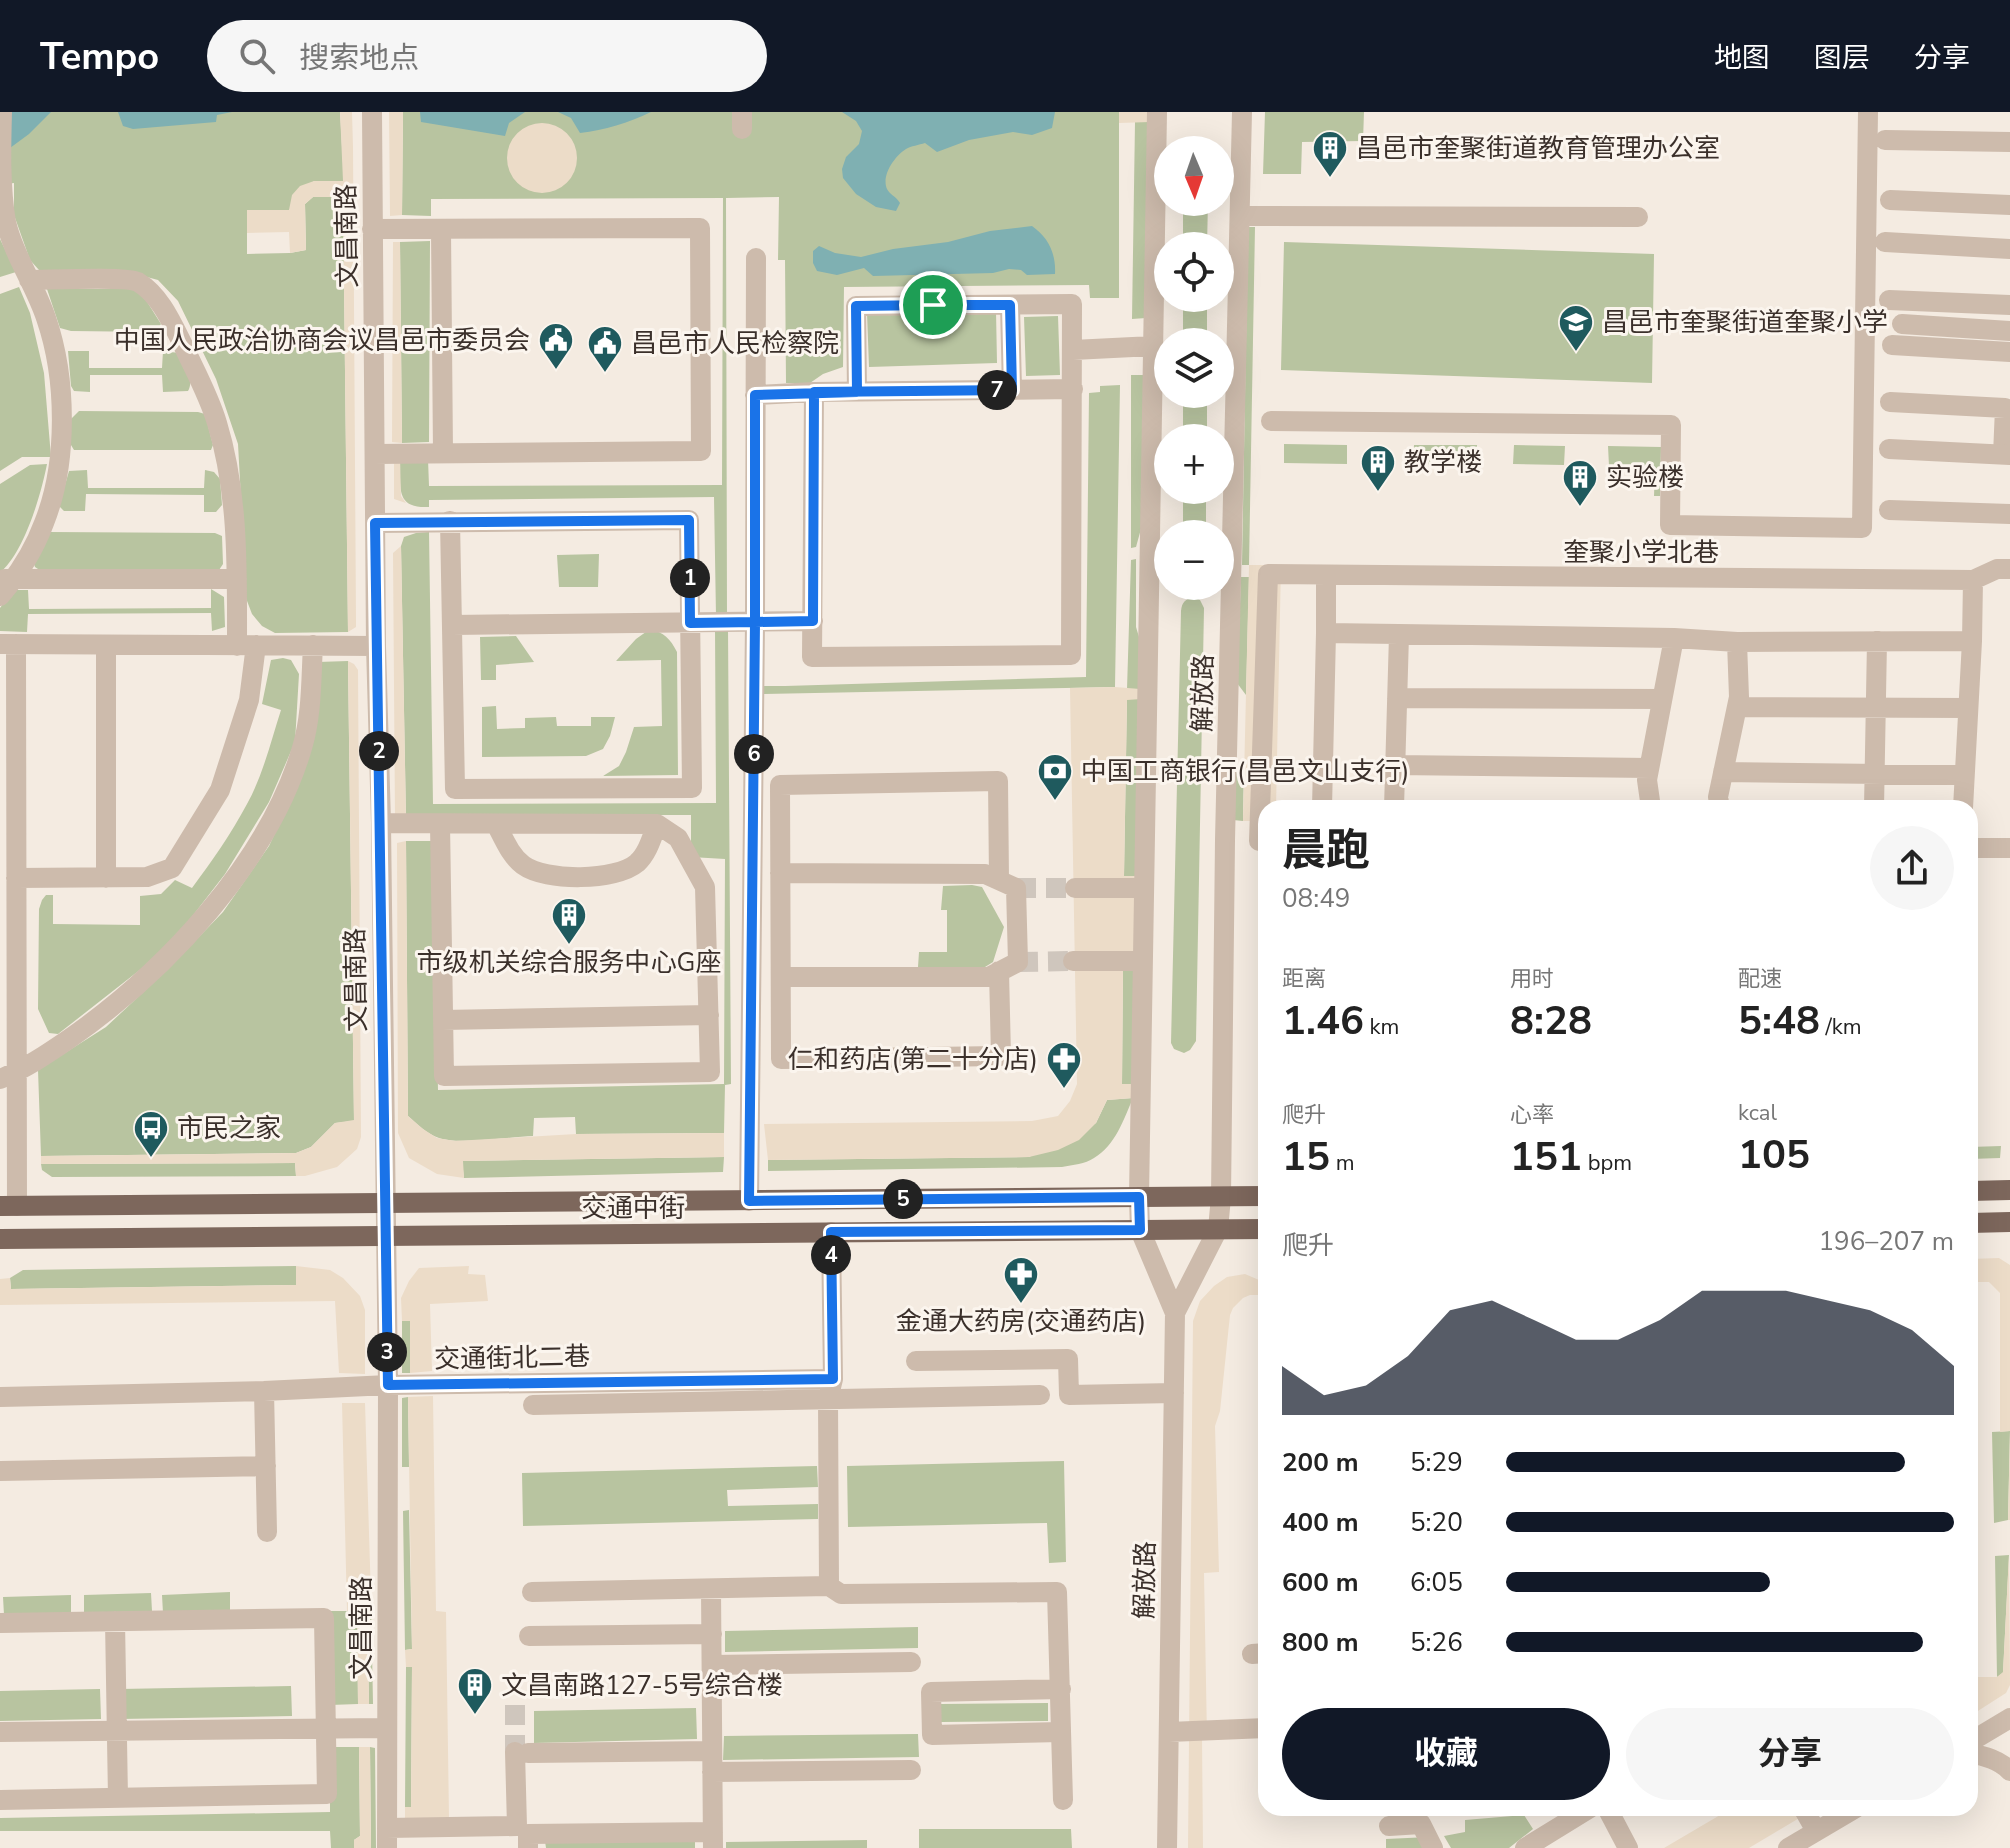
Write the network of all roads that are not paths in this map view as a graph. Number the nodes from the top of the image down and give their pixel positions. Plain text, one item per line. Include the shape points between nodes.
1 (2, 112) edge
2 (372, 112) edge
3 (1157, 112) edge
4 (1242, 112) edge
5 (1868, 112) edge
6 (1885, 140) dead end
7 (2010, 142) edge
8 (1, 176) edge
9 (1890, 200) dead end
10 (2010, 205) edge
11 (1240, 216) junction
12 (1638, 217) dead end
13 (372, 229) junction
14 (441, 230) junction
15 (1885, 242) dead end
16 (2010, 249) edge
17 (756, 258) dead end
18 (29, 280) junction
19 (1889, 300) dead end
20 (1010, 305) junction
21 (2010, 305) edge
22 (1902, 324) dead end
23 (2010, 331) edge
24 (1892, 345) dead end
25 (1153, 346) junction
26 (1073, 350) junction
27 (2010, 352) edge
28 (1073, 389) junction
29 (1012, 390) junction
30 (814, 392) junction
31 (857, 392) junction
32 (755, 395) junction
33 (1890, 402) dead end
34 (1271, 421) dead end
35 (1889, 449) dead end
36 (443, 453) junction
37 (375, 454) junction
38 (2006, 455) edge
39 (1889, 510) dead end
40 (2010, 514) edge
41 (450, 521) junction
42 (375, 523) junction
43 (2010, 569) edge
44 (1326, 575) junction
45 (7, 579) edge
46 (237, 579) junction
47 (1973, 580) junction
48 (0, 596) edge
49 (813, 621) junction
50 (755, 622) junction
51 (690, 623) junction
52 (452, 625) junction
53 (1326, 633) junction
54 (1399, 635) junction
55 (1674, 638) junction
56 (1877, 641) junction
57 (1972, 641) junction
58 (1737, 642) junction
59 (8, 644) edge
60 (106, 645) junction
61 (313, 645) junction
62 (246, 646) junction
63 (376, 646) junction
64 (1397, 698) junction
65 (1662, 699) junction
66 (1737, 707) junction
67 (1876, 707) junction
68 (1968, 708) junction
69 (1395, 765) junction
70 (1649, 768) junction
71 (1723, 772) junction
72 (1875, 774) junction
73 (1964, 775) junction
74 (1264, 800) edge
75 (1322, 800) edge
76 (1394, 800) edge
77 (1650, 800) edge
78 (1719, 800) edge
79 (1874, 800) edge
80 (1963, 800) edge
81 (381, 823) junction
82 (440, 824) junction
83 (496, 824) junction
84 (657, 824) junction
85 (1225, 840) junction
86 (1258, 841) edge
87 (1978, 848) edge
88 (2010, 848) edge
89 (780, 873) junction
90 (16, 878) junction
91 (106, 878) junction
92 (999, 880) junction
93 (1075, 888) tunnel mouth
94 (1144, 888) junction
95 (1073, 961) tunnel mouth
96 (1142, 961) junction
97 (999, 971) junction
98 (781, 977) junction
99 (8, 995) edge
100 (709, 1015) junction
101 (443, 1020) junction
102 (8, 1076) edge
103 (2010, 1190) edge
104 (1978, 1191) edge
105 (1258, 1196) edge
106 (1139, 1197) junction
107 (1221, 1197) junction
108 (749, 1201) junction
109 (385, 1203) junction
110 (8, 1206) edge
111 (2010, 1222) edge
112 (1978, 1223) edge
113 (1218, 1229) junction
114 (1258, 1229) edge
115 (1140, 1230) junction
116 (831, 1232) junction
117 (385, 1236) junction
118 (0, 1239) edge
119 (1175, 1313) junction
120 (916, 1361) dead end
121 (833, 1379) junction
122 (388, 1385) junction
123 (264, 1391) junction
124 (1174, 1393) junction
125 (1040, 1395) dead end
126 (0, 1397) edge
127 (828, 1399) junction
128 (533, 1405) dead end
129 (266, 1466) junction
130 (0, 1471) edge
131 (267, 1532) dead end
132 (829, 1586) junction
133 (711, 1589) junction
134 (532, 1592) dead end
135 (115, 1621) junction
136 (0, 1623) edge
137 (712, 1634) junction
138 (529, 1636) dead end
139 (911, 1662) dead end
140 (712, 1665) junction
141 (1061, 1689) junction
142 (2010, 1718) edge
143 (386, 1728) junction
144 (1258, 1728) edge
145 (326, 1729) junction
146 (116, 1731) junction
147 (0, 1732) edge
148 (1061, 1732) junction
149 (1169, 1732) junction
150 (1978, 1737) edge
151 (712, 1751) junction
152 (1978, 1754) edge
153 (911, 1770) dead end
154 (2010, 1771) edge
155 (712, 1772) junction
156 (118, 1798) junction
157 (0, 1800) edge
158 (1063, 1800) dead end
159 (1577, 1816) edge
160 (1611, 1816) edge
161 (1808, 1816) edge
162 (1842, 1816) edge
163 (1389, 1826) dead end
164 (1816, 1831) junction
165 (387, 1838) edge
166 (713, 1840) edge
167 (528, 1848) edge
168 (1167, 1848) edge
169 (1433, 1848) edge
170 (1525, 1848) edge
171 (1628, 1848) edge
172 (1788, 1848) edge

1 - 8 street
2 - 13 street, 文昌南路
3 - 25 street, 解放路
4 - 11 street, 解放路
5 - 34 street via 1862,528 1670,525 1671,425
6 - 7 street
8 - 18 street via 5,219
9 - 10 street
11 - 12 street
11 - 85 street, 解放路
13 - 14 street
13 - 37 street, 文昌南路
14 - 36 street
14 - 36 street via 700,228 701,451
15 - 16 street
17 - 32 street
18 - 45 street via 46,318 61,376 62,441 46,519
18 - 46 street via 135,280 156,296 217,420 235,521
19 - 21 street
20 - 26 street via 1072,304
20 - 29 street
20 - 31 street via 856,306
22 - 23 street
24 - 27 street
25 - 26 street
25 - 94 street, 解放路
26 - 28 street
28 - 29 street
28 - 49 street via 1071,655 812,657
29 - 31 street
30 - 31 street
30 - 32 street
30 - 49 street
32 - 50 street
33 - 38 street via 2005,408
35 - 38 street
36 - 37 street
37 - 42 street, 文昌南路
39 - 40 street
41 - 42 street
41 - 51 street via 689,520
41 - 52 street
42 - 63 street, 文昌南路
43 - 47 street, 奎聚小学北巷
44 - 47 street, 奎聚小学北巷
44 - 53 street
44 - 74 street, 奎聚小学北巷 via 1268,574
45 - 46 street
45 - 48 street
46 - 62 street
47 - 57 street
49 - 50 street
50 - 51 street
50 - 108 street
51 - 52 street
51 - 52 street via 692,788 676,789 455,789
53 - 54 street
53 - 75 street
54 - 55 street
54 - 64 street
55 - 58 street
55 - 65 street
56 - 57 street
56 - 58 street
56 - 67 street
57 - 68 street
58 - 66 street
59 - 60 street
59 - 90 street
60 - 62 street
60 - 91 street
61 - 62 street
61 - 63 street
61 - 102 street via 303,747 290,783 245,863 195,927 136,986 97,1019
62 - 91 street via 249,700 220,790 172,868 147,877
63 - 81 street, 文昌南路
64 - 65 street
64 - 69 street
65 - 70 street
66 - 67 street
66 - 71 street
67 - 68 street
67 - 72 street
68 - 73 street
69 - 70 street
69 - 76 street
70 - 77 street
71 - 72 street
71 - 78 street
72 - 73 street
72 - 79 street
73 - 80 street
81 - 82 street
81 - 109 street, 文昌南路
82 - 83 street
82 - 101 street
83 - 84 street
83 - 84 street via 509,851 524,866 544,875 602,877 636,864
84 - 100 street via 678,838 705,887
85 - 86 street
85 - 107 street, 解放路
87 - 88 street
89 - 92 street via 985,874
89 - 92 street via 780,785 998,781
89 - 98 street
90 - 91 street
90 - 99 street
92 - 97 street via 1016,888 1018,962
93 - 94 street
94 - 96 street, 解放路
95 - 96 street
96 - 106 street, 解放路
97 - 98 street via 989,977
97 - 98 street via 1001,1056 781,1059
99 - 102 street
100 - 101 street
100 - 101 street via 710,1072 444,1076
102 - 110 street
103 - 104 main road
105 - 107 main road, 交通中街
106 - 107 main road, 交通中街
106 - 108 main road, 交通中街
106 - 115 street, 解放路
107 - 113 street, 解放路
108 - 109 main road, 交通中街
109 - 110 main road, 交通中街
109 - 117 street, 文昌南路
111 - 112 main road
113 - 114 main road, 交通中街
113 - 115 main road, 交通中街
113 - 119 street, 解放路
115 - 116 main road, 交通中街
115 - 119 street, 解放路
116 - 117 main road, 交通中街
116 - 121 street
117 - 118 main road, 交通中街
117 - 122 street, 文昌南路
119 - 124 street, 解放路
120 - 124 street via 1068,1359 1069,1395
121 - 122 street, 交通街北二巷
121 - 127 street
122 - 123 street, 交通街北二巷
122 - 143 street, 文昌南路
123 - 126 street, 交通街北二巷
123 - 129 street
124 - 149 street, 解放路
125 - 127 street
127 - 128 street
127 - 132 street
129 - 130 street
129 - 131 street
132 - 133 street
132 - 141 street via 841,1594 1057,1592
133 - 134 street
133 - 137 street
135 - 136 street
135 - 145 street via 324,1618
135 - 146 street
137 - 138 street
137 - 140 street
139 - 140 street
140 - 151 street
141 - 148 street
141 - 148 street via 931,1692 932,1735
142 - 150 street
143 - 145 street
143 - 165 street, 文昌南路
144 - 149 street
145 - 146 street
145 - 156 street via 327,1794
146 - 147 street
146 - 156 street
148 - 158 street
149 - 168 street, 解放路
151 - 155 street
151 - 165 street via 522,1753 517,1826
152 - 154 street
153 - 155 street
155 - 166 street
156 - 157 street
159 - 170 street
160 - 171 street
161 - 164 street
162 - 164 street
163 - 169 street via 1421,1824
164 - 172 street
166 - 167 street via 528,1834

